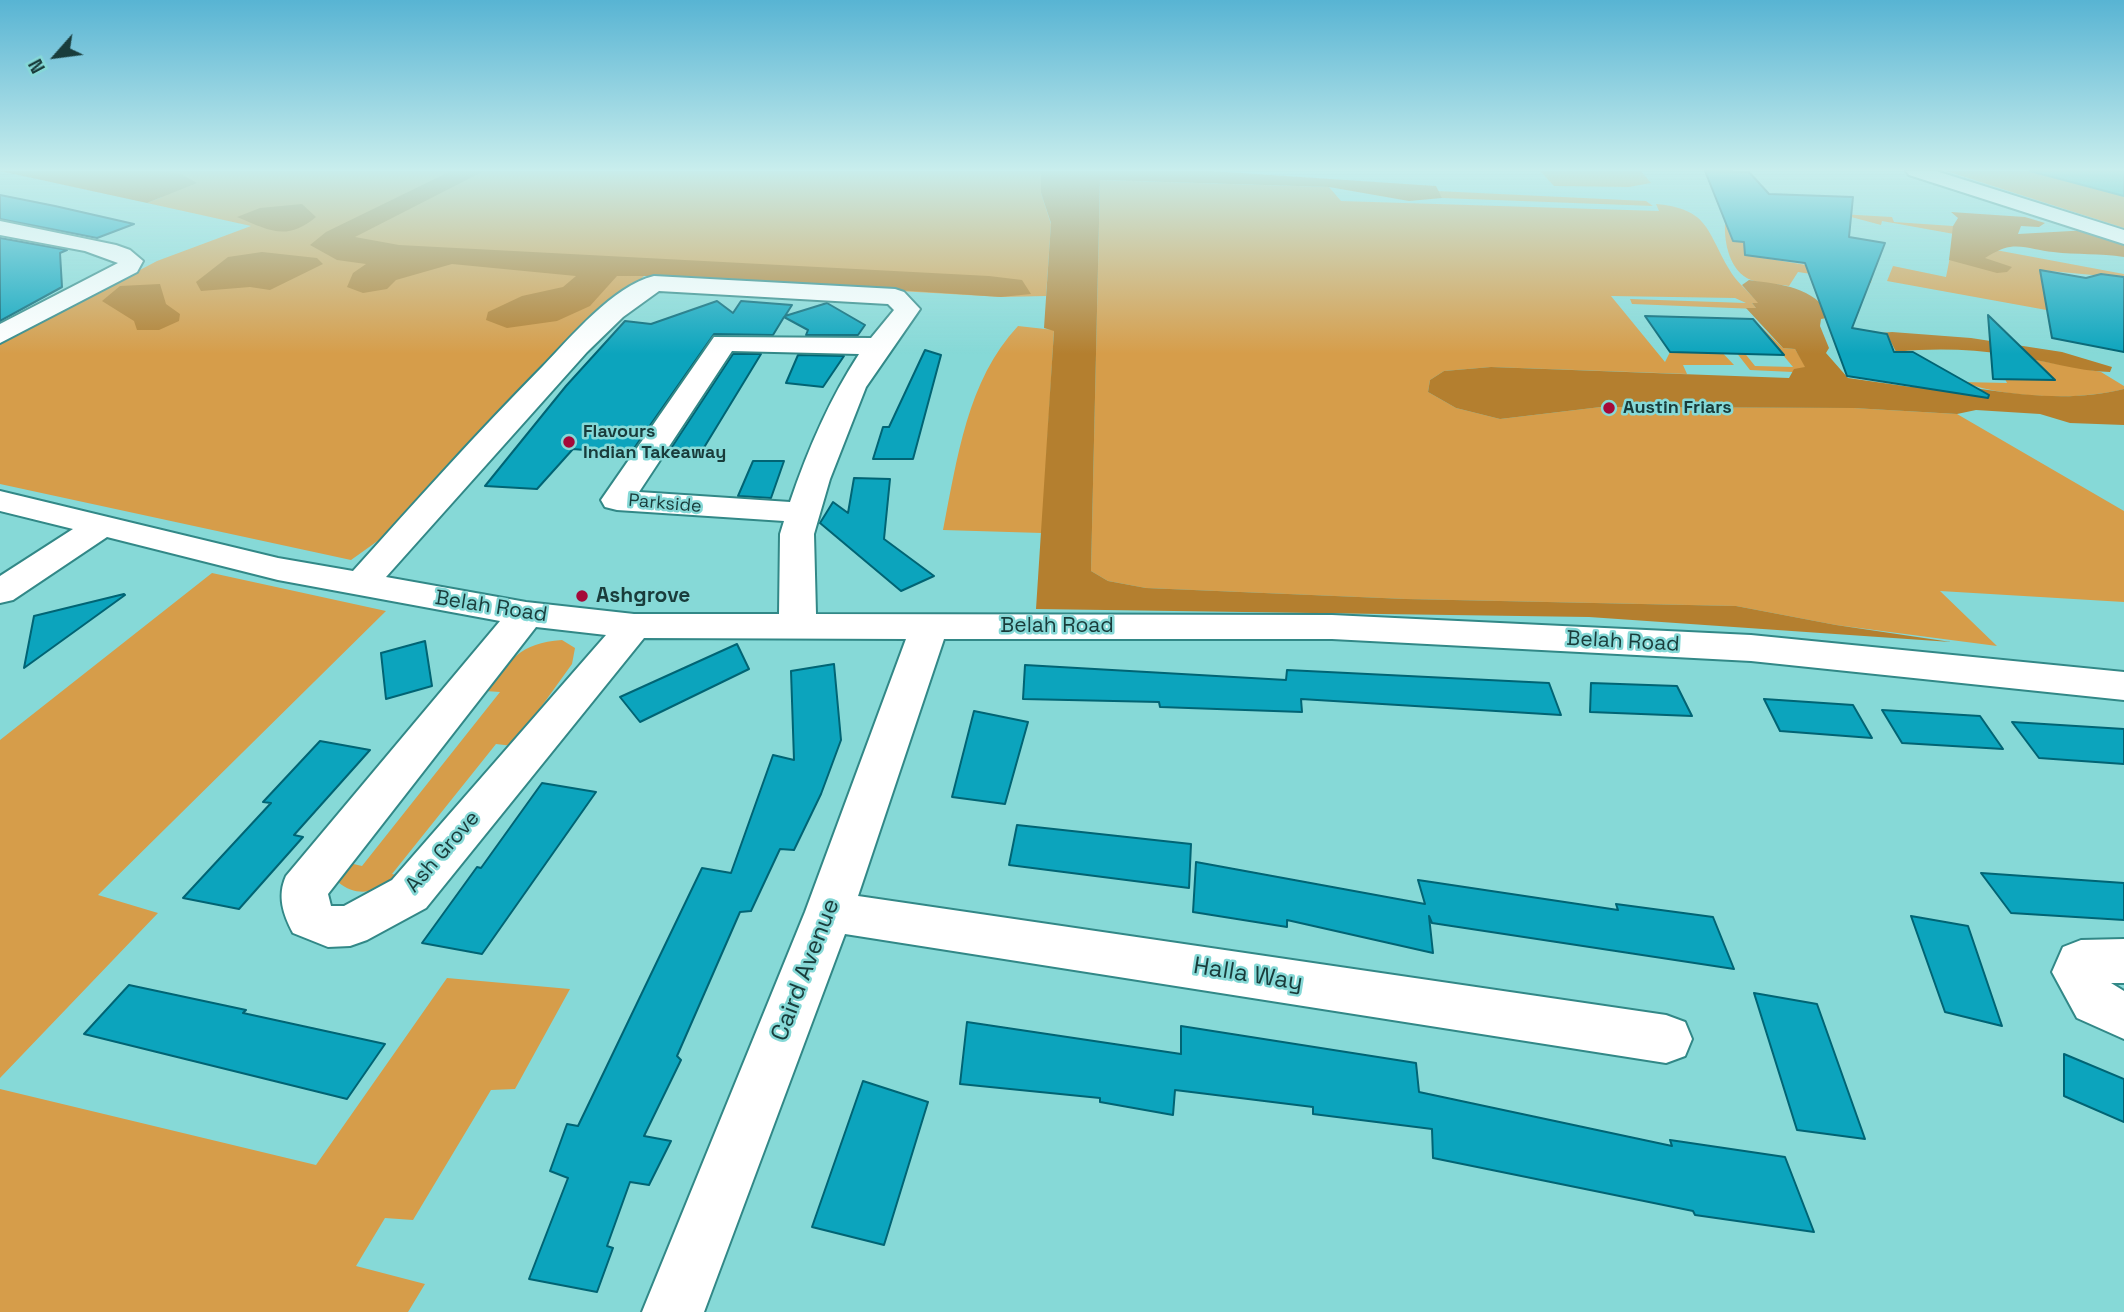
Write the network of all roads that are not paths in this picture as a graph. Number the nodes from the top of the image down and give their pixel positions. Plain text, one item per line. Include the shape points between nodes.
1 (20, 232) edge
2 (0, 335) edge
3 (878, 346) junction
4 (0, 500) edge
5 (806, 513) junction
6 (101, 526) junction
7 (361, 584) junction
8 (0, 592) edge
9 (526, 614) junction
10 (930, 625) junction
11 (634, 626) junction
12 (798, 626) junction
13 (2124, 686) edge
14 (829, 912) junction
15 (2124, 961) edge
16 (2124, 1016) edge
17 (1666, 1039) dead end
18 (673, 1312) edge

1 - 2 street via 99,249 131,261 128,267
3 - 5 street via 833,427
3 - 5 street, Parkside via 724,342 617,500
3 - 7 street via 905,316 907,309 895,298 654,283 635,293 600,324 486,441
4 - 6 street, Belah Road
5 - 12 street via 797,534
6 - 7 street, Belah Road via 266,567
6 - 8 street
7 - 9 street, Belah Road
9 - 11 street, Belah Road
9 - 11 street, Ash Grove via 303,890 310,919 328,927 350,926 409,894
10 - 12 street, Belah Road
10 - 13 street, Belah Road via 1332,628 1751,648
10 - 14 street, Caird Avenue
11 - 12 street, Belah Road
14 - 17 street, Halla Way
14 - 18 street, Caird Avenue
15 - 16 street via 2081,962 2077,972 2095,1002

